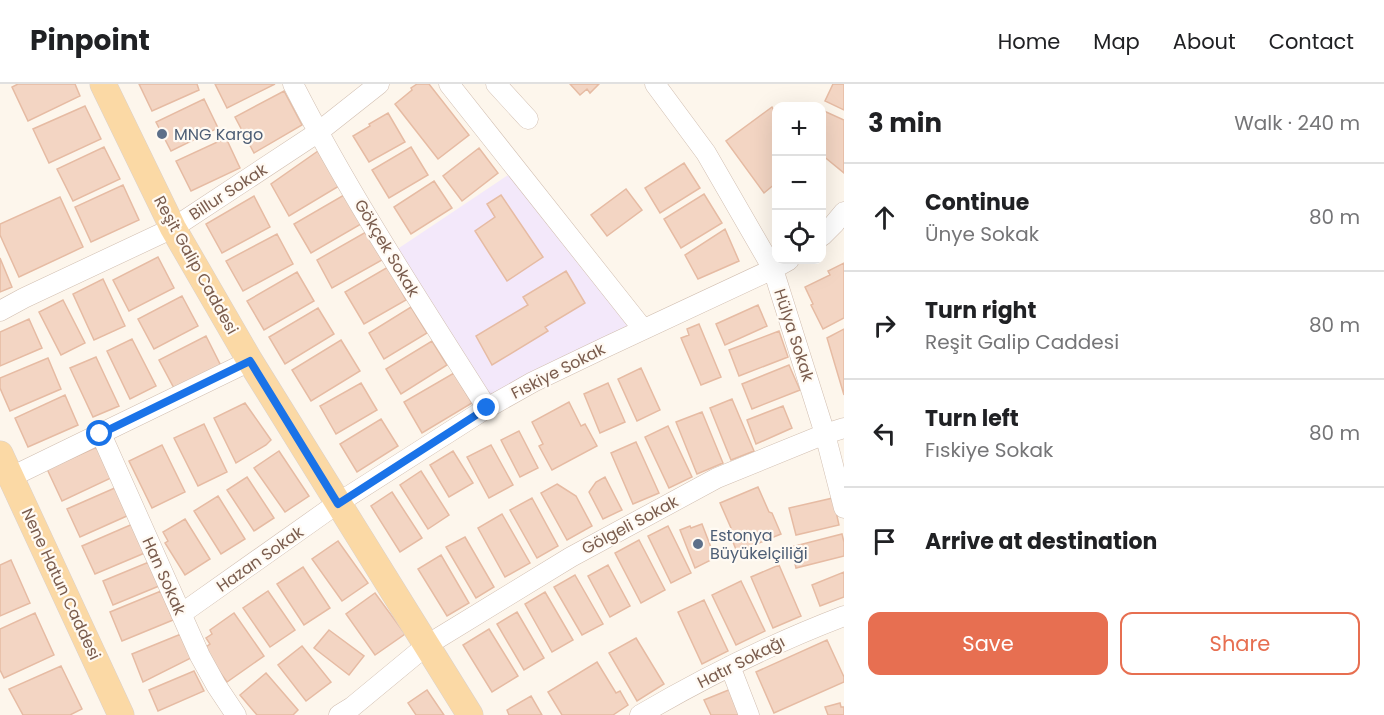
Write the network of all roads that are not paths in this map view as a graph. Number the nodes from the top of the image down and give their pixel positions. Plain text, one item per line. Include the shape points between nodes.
1 (103, 84) edge
2 (293, 84) edge
3 (379, 84) edge
4 (449, 84) edge
5 (496, 84) edge
6 (664, 88) edge
7 (528, 119) dead end
8 (317, 133) junction
9 (844, 212) edge
10 (173, 228) junction
11 (826, 232) edge
12 (772, 251) edge
13 (781, 264) edge
14 (0, 311) edge
15 (643, 329) junction
16 (250, 361) junction
17 (487, 408) junction
18 (844, 428) edge
19 (100, 434) junction
20 (825, 434) junction
21 (0, 453) edge
22 (11, 477) junction
23 (338, 504) junction
24 (844, 508) edge
25 (181, 614) junction
26 (844, 616) edge
27 (427, 645) junction
28 (729, 666) junction
29 (121, 715) edge
30 (236, 715) edge
31 (339, 715) edge
32 (470, 715) edge
33 (640, 715) edge
34 (749, 715) edge

1 - 10 main road, Reşit Galip Caddesi
2 - 8 street, Gökçek Sokak
3 - 8 street, Billur Sokak
4 - 15 street
5 - 7 street
6 - 12 street, Hülya Sokak
8 - 10 street, Billur Sokak
8 - 17 street, Gökçek Sokak
9 - 11 street
10 - 14 street, Billur Sokak
10 - 16 main road, Reşit Galip Caddesi
13 - 15 street, Fıskiye Sokak
13 - 20 street, Hülya Sokak
15 - 17 street, Fıskiye Sokak
16 - 19 street
16 - 23 main road, Reşit Galip Caddesi
17 - 23 street, Fıskiye Sokak
18 - 20 street, Gölgeli Sokak
19 - 22 street
19 - 25 street, Han Sokak
20 - 24 street, Hülya Sokak
20 - 27 street, Gölgeli Sokak via 706,484 571,557
21 - 22 main road, Nene Hatun Caddesi
22 - 29 main road, Nene Hatun Caddesi
23 - 25 street, Hazan Sokak
23 - 27 main road, Reşit Galip Caddesi
25 - 30 street, Han Sokak via 205,666
26 - 28 street, Hatır Sokağı
27 - 31 street, Gölgeli Sokak
27 - 32 main road, Reşit Galip Caddesi
28 - 33 street, Hatır Sokağı
28 - 34 street

